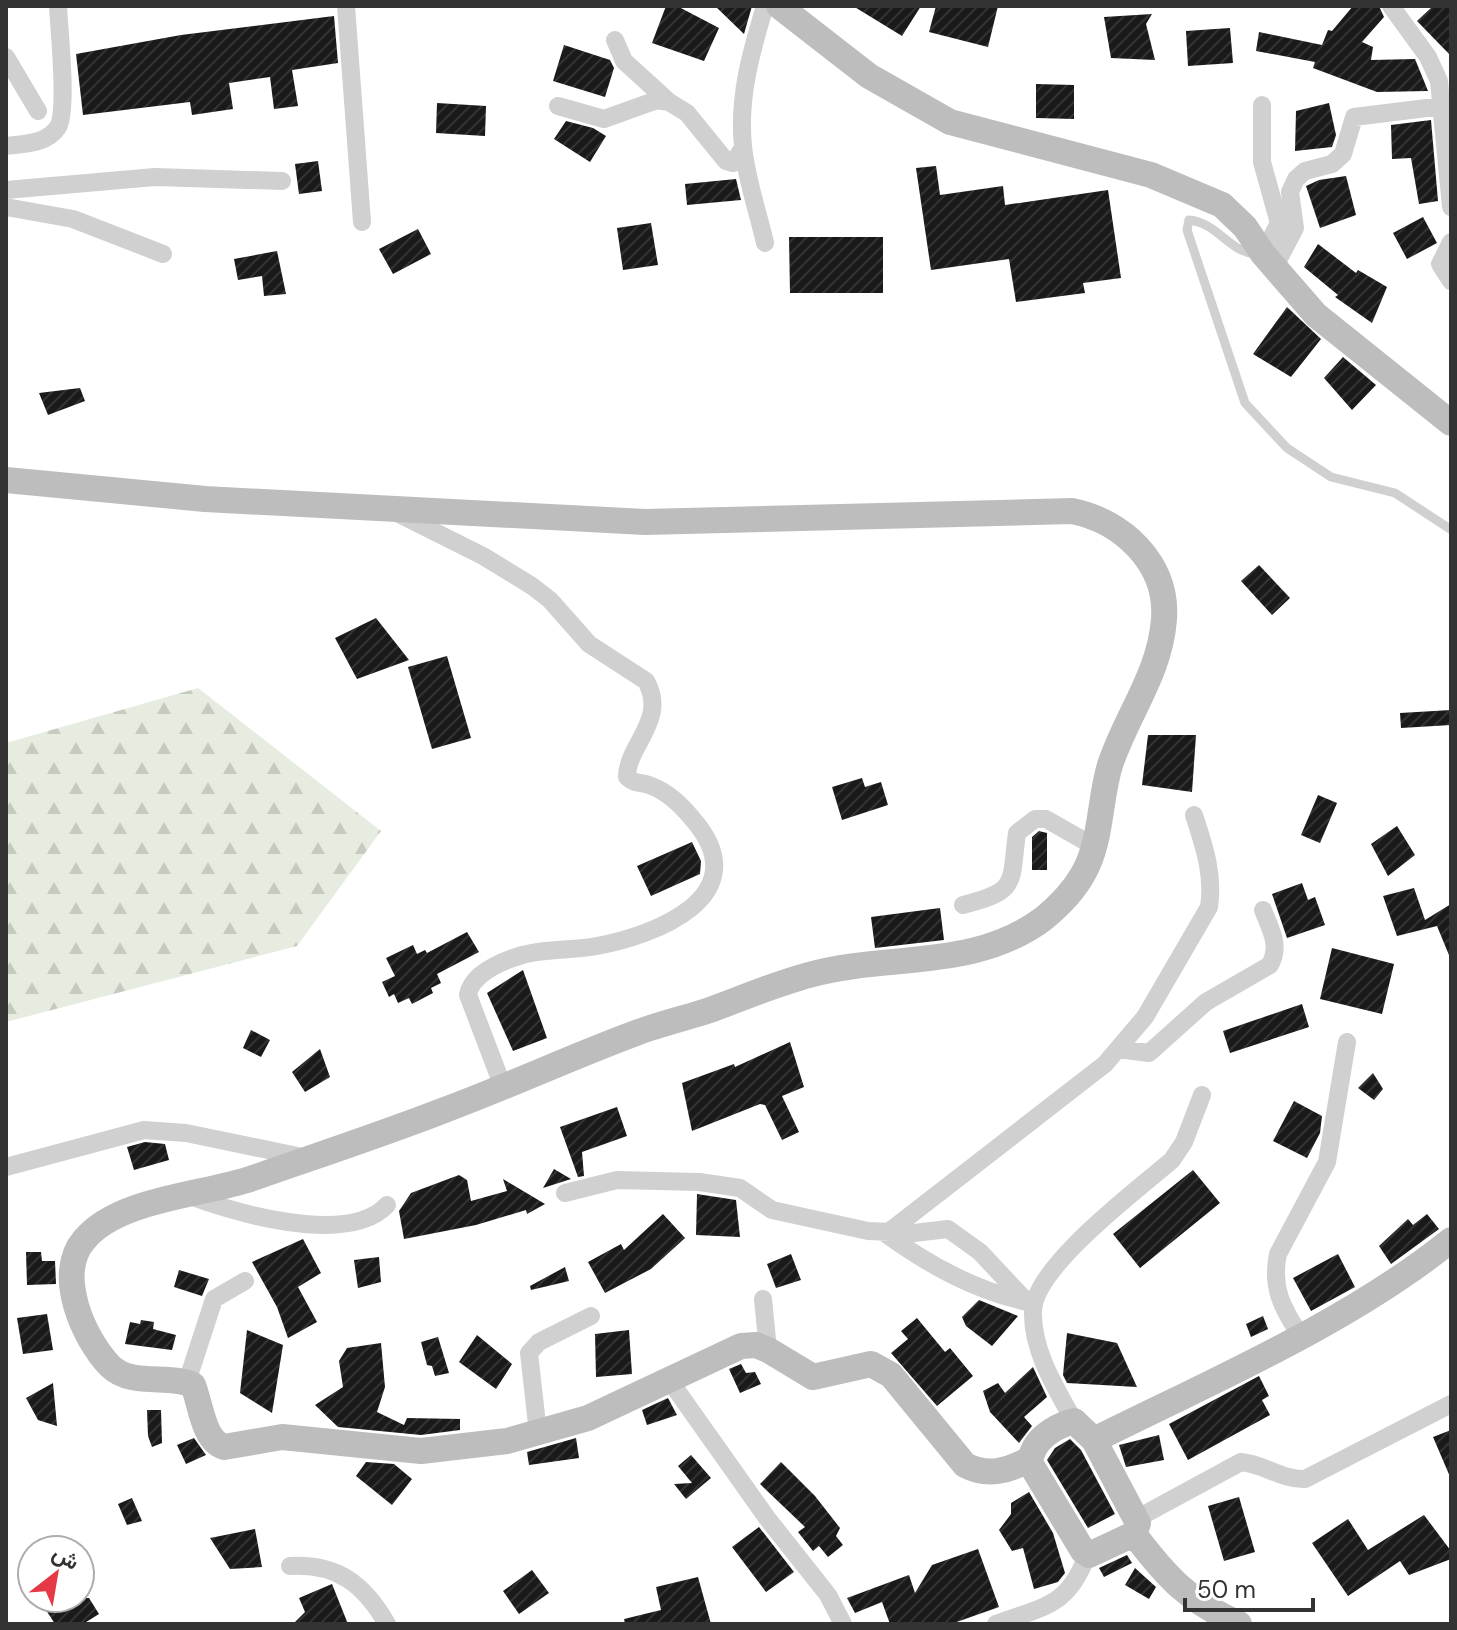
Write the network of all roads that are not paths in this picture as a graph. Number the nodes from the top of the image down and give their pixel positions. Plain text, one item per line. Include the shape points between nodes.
1 (58, 6) edge
2 (346, 6) edge
3 (765, 6) edge
4 (779, 6) edge
5 (1391, 6) edge
6 (615, 40) dead end
7 (6, 57) edge
8 (669, 102) junction
9 (1262, 105) dead end
10 (558, 106) dead end
11 (1443, 106) junction
12 (38, 111) dead end
13 (6, 146) edge
14 (743, 148) junction
15 (282, 181) dead end
16 (6, 190) edge
17 (6, 207) edge
18 (1451, 207) edge
19 (362, 222) dead end
20 (1451, 242) edge
21 (765, 243) dead end
22 (163, 254) dead end
23 (1269, 261) junction
24 (1451, 281) edge
25 (1451, 423) edge
26 (6, 480) edge
27 (383, 506) junction
28 (1450, 529) edge
29 (1194, 815) dead end
30 (1095, 847) junction
31 (963, 905) dead end
32 (1263, 910) dead end
33 (1347, 1042) dead end
34 (1118, 1049) junction
35 (503, 1087) junction
36 (1202, 1095) dead end
37 (309, 1158) junction
38 (6, 1167) edge
39 (565, 1193) dead end
40 (185, 1194) junction
41 (387, 1205) dead end
42 (886, 1234) junction
43 (1451, 1240) edge
44 (245, 1281) dead end
45 (763, 1299) dead end
46 (1030, 1305) junction
47 (591, 1316) dead end
48 (1300, 1335) junction
49 (768, 1350) junction
50 (670, 1381) junction
51 (187, 1382) junction
52 (1451, 1404) edge
53 (1074, 1421) junction
54 (538, 1433) junction
55 (1094, 1440) junction
56 (1030, 1459) junction
57 (1135, 1526) junction
58 (1087, 1555) junction
59 (290, 1566) dead end
60 (387, 1624) edge
61 (843, 1624) edge
62 (996, 1624) edge
63 (1239, 1624) edge

1 - 13 street via 58,127 40,142
2 - 19 street
3 - 14 street via 746,79
4 - 23 street via 869,76 950,122 1151,175 1222,205
5 - 11 street via 1428,57
6 - 8 street via 624,61
7 - 12 street
8 - 10 street via 657,100 604,119
8 - 14 street via 687,113 726,161 733,163
9 - 23 street via 1262,162 1279,223
11 - 18 street
11 - 23 street via 1354,117 1343,154 1296,179 1290,192 1295,228
14 - 21 street
15 - 16 street via 155,177
17 - 22 street via 73,219
20 - 24 street via 1440,264
23 - 25 street via 1316,315
23 - 28 lane via 1241,252 1206,222 1189,220 1187,230 1245,403 1287,448 1331,477 1395,493
26 - 27 street via 205,499
27 - 30 street via 645,522 999,511 1098,516 1126,533 1148,560 1165,612 1160,652 1110,767
27 - 35 street via 532,586 589,644 640,675 650,689 650,725 627,777 680,805 699,826 714,859 711,889 653,930 595,947 514,957 475,979 468,995
29 - 34 street via 1209,863 1209,907 1145,1017
30 - 31 street via 1046,819 1035,819 1017,833 1009,886 992,898
30 - 35 street via 1065,901 1007,940 968,954 814,973 638,1032
32 - 34 street via 1276,943 1270,965 1206,1002 1149,1053
33 - 48 street via 1327,1162 1275,1268 1281,1305
34 - 42 street
35 - 37 street
36 - 46 street via 1172,1160 1072,1246
37 - 38 street via 186,1133 144,1130
37 - 40 street via 241,1182
39 - 42 street via 617,1180 699,1182 740,1188 772,1210
40 - 41 street via 233,1213 318,1224 357,1220
40 - 51 street via 98,1226 74,1257 71,1278 88,1334 112,1369
42 - 46 street via 957,1278
42 - 46 street via 948,1229 980,1252
43 - 48 street via 1418,1267
44 - 51 street via 214,1299
45 - 49 street
46 - 53 street via 1043,1359
47 - 54 street via 539,1342 529,1353
48 - 55 street
49 - 50 street via 741,1346
49 - 56 street via 813,1377 879,1366 974,1470 992,1473
50 - 54 street via 588,1418
50 - 61 street via 828,1595
51 - 54 street via 193,1385 209,1436 224,1447 282,1437 421,1451
52 - 57 street via 1305,1479 1292,1480 1241,1462
53 - 55 street
53 - 56 street via 1040,1439
55 - 57 street
56 - 58 street
57 - 58 street
57 - 63 street via 1165,1576 1183,1593
58 - 62 street via 1069,1592
59 - 60 street via 333,1569 361,1590

